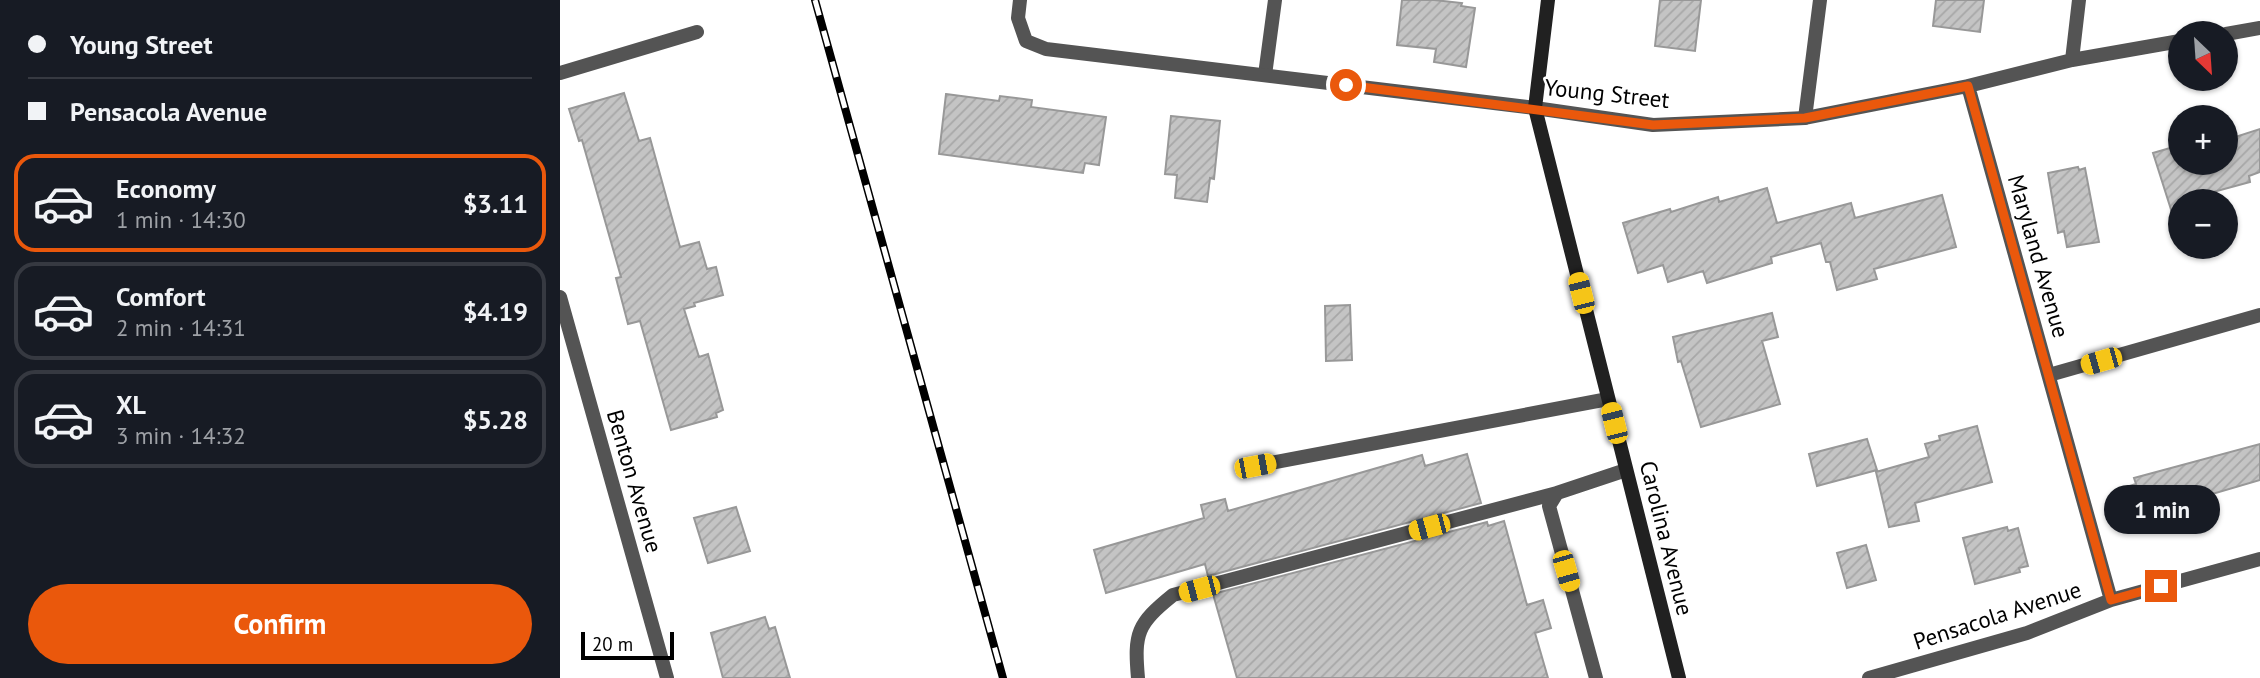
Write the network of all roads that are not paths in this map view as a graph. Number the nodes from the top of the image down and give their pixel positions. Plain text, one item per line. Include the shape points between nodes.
1 (1020, 0) edge
2 (1275, 0) edge
3 (1548, 0) edge
4 (1820, 0) edge
5 (2079, 0) edge
6 (2260, 28) edge
7 (697, 32) dead end
8 (2238, 32) edge
9 (2168, 43) edge
10 (2072, 60) junction
11 (560, 74) edge
12 (1265, 75) junction
13 (1968, 86) junction
14 (1535, 108) junction
15 (1805, 118) junction
16 (560, 297) edge
17 (2260, 315) edge
18 (2049, 375) junction
19 (1608, 399) junction
20 (1255, 466) dead end
21 (1626, 470) junction
22 (1557, 493) junction
23 (2260, 559) edge
24 (2111, 600) junction
25 (667, 678) edge
26 (1138, 678) edge
27 (1596, 678) edge
28 (1679, 678) edge
29 (1869, 678) edge

1 - 12 street, Young Street via 1018,18 1026,41 1046,49
2 - 12 street
3 - 14 street, Carolina Avenue
4 - 15 street
5 - 10 street
6 - 8 street
7 - 11 street
9 - 10 street, Young Street
10 - 13 street, Young Street
12 - 14 street, Young Street
13 - 15 street, Young Street
13 - 18 street, Maryland Avenue
14 - 15 street, Young Street via 1653,125
14 - 19 street, Carolina Avenue
16 - 25 street, Benton Avenue
17 - 18 street
18 - 24 street, Maryland Avenue
19 - 20 street
19 - 21 street, Carolina Avenue
21 - 22 street
21 - 28 street, Carolina Avenue
22 - 26 street via 1173,596 1151,613 1136,641
22 - 27 street via 1549,506
23 - 24 street, Pensacola Avenue
24 - 29 street, Pensacola Avenue via 2027,633

